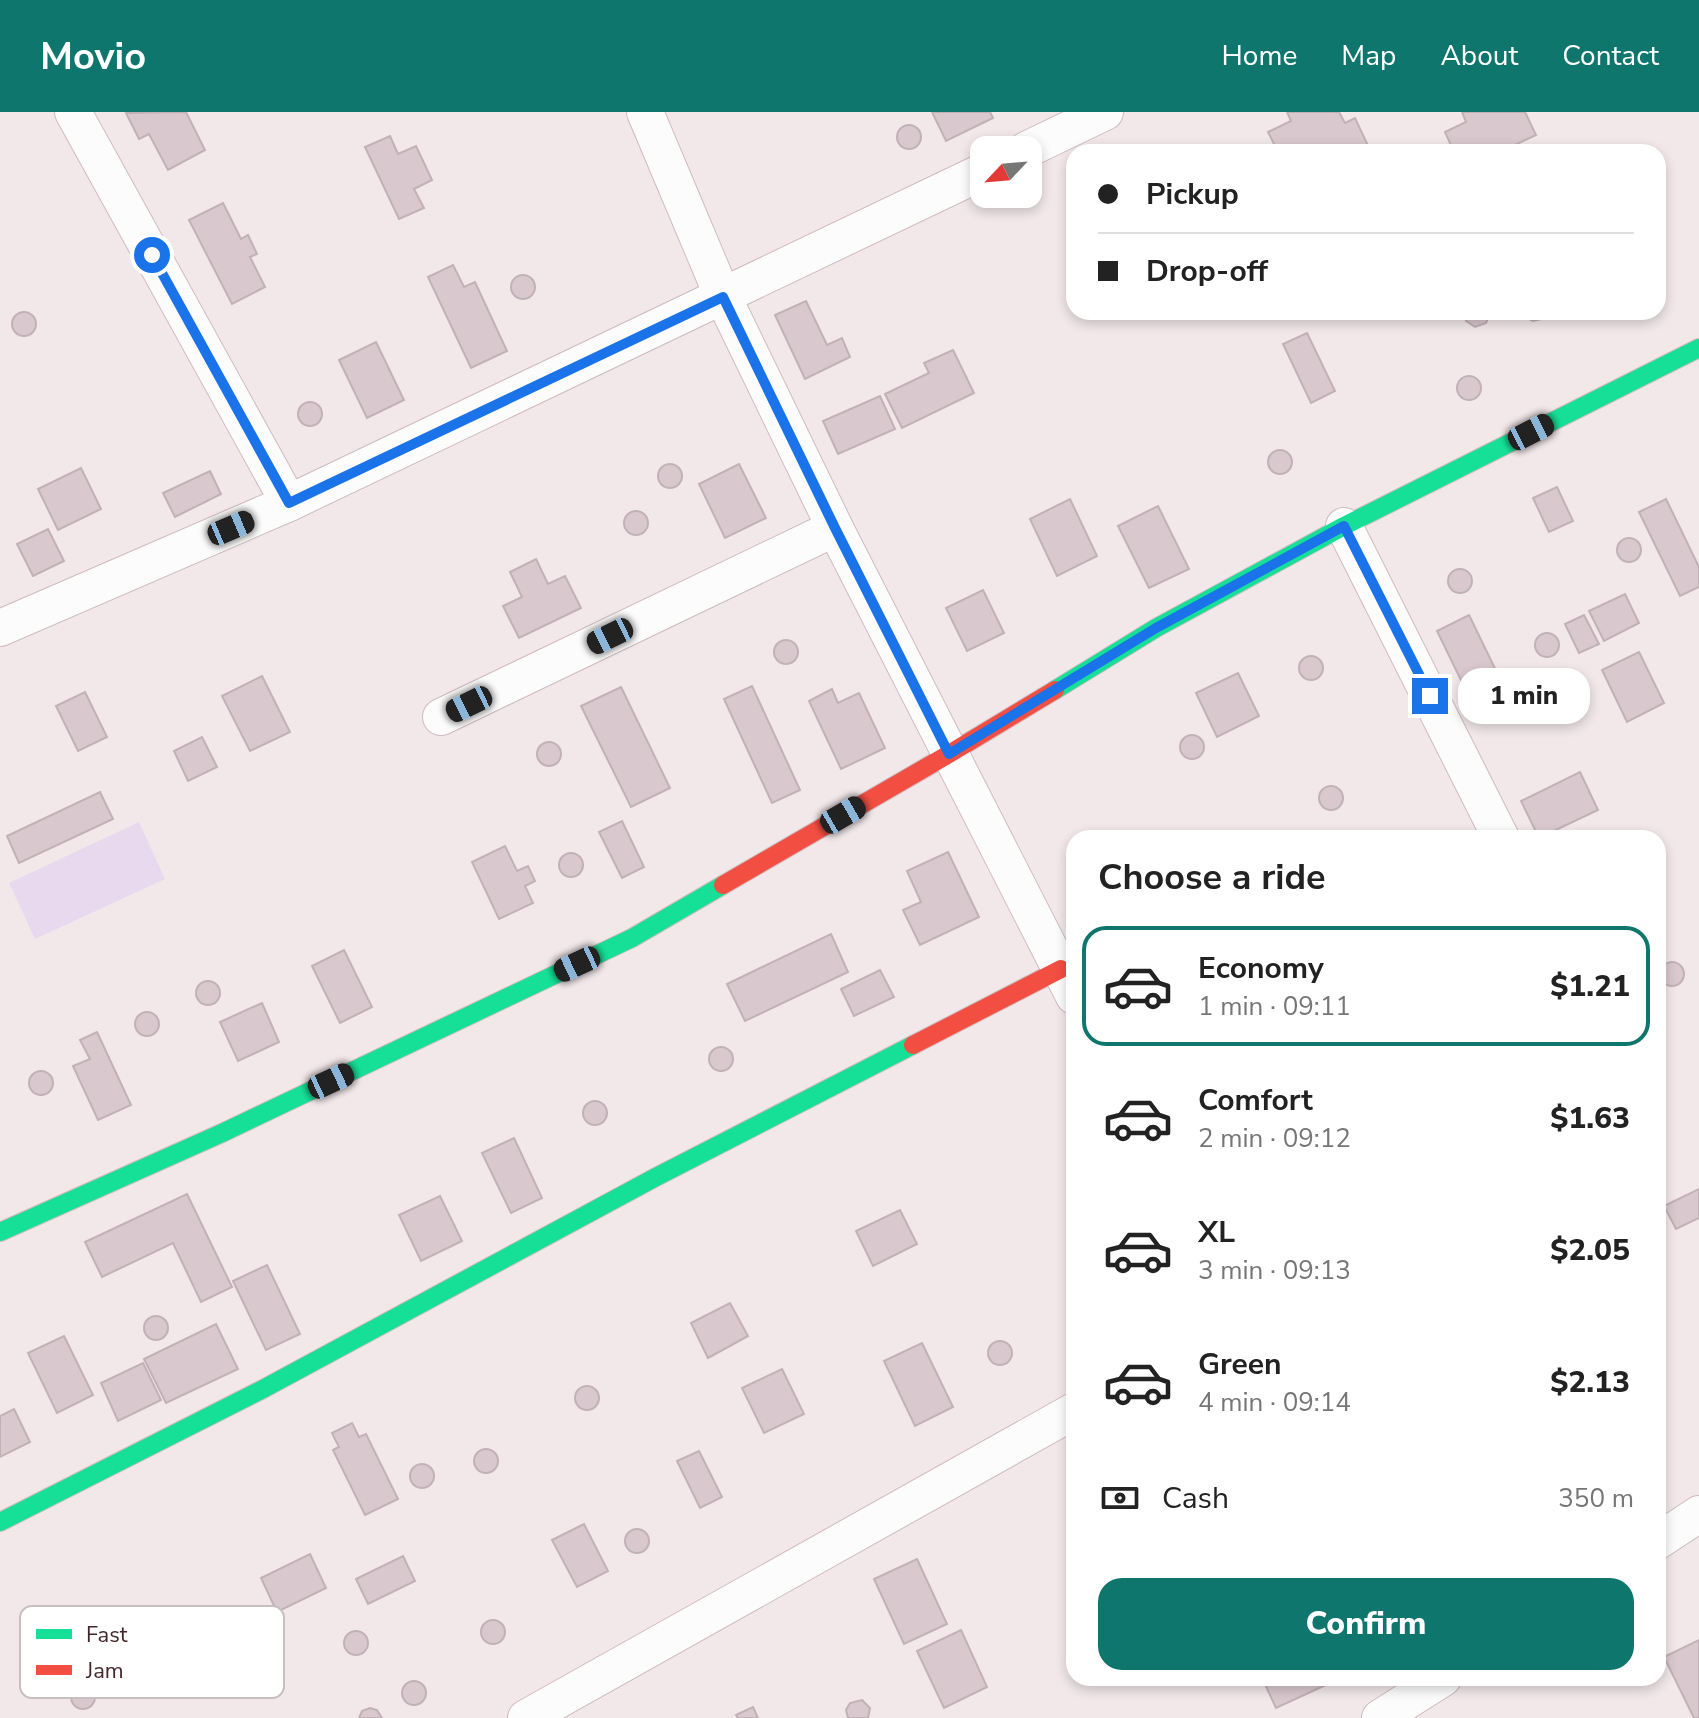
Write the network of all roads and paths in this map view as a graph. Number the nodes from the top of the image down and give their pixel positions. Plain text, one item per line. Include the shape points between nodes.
1 (73, 112) edge
2 (645, 112) edge
3 (1105, 112) edge
4 (1042, 142) edge
5 (970, 178) edge
6 (723, 297) junction
7 (1699, 348) edge
8 (289, 503) junction
9 (1344, 526) junction
10 (835, 528) junction
11 (0, 628) edge
12 (441, 717) dead end
13 (949, 754) junction
14 (1497, 830) edge
15 (1066, 981) edge
16 (1066, 983) edge
17 (0, 1232) edge
18 (1066, 1415) edge
19 (1699, 1514) edge
20 (0, 1522) edge
21 (1666, 1536) edge
22 (1427, 1692) edge
23 (526, 1718) edge
24 (1380, 1718) edge

1 - 8 street
2 - 6 street
3 - 4 street
5 - 6 street
6 - 8 street
6 - 10 street
7 - 9 street
8 - 11 street
9 - 13 street via 1156,628
9 - 14 street
10 - 12 street
10 - 13 street
13 - 15 street
13 - 17 street via 632,938
16 - 20 street via 642,1184 263,1389
18 - 23 street
19 - 21 street
22 - 24 street

